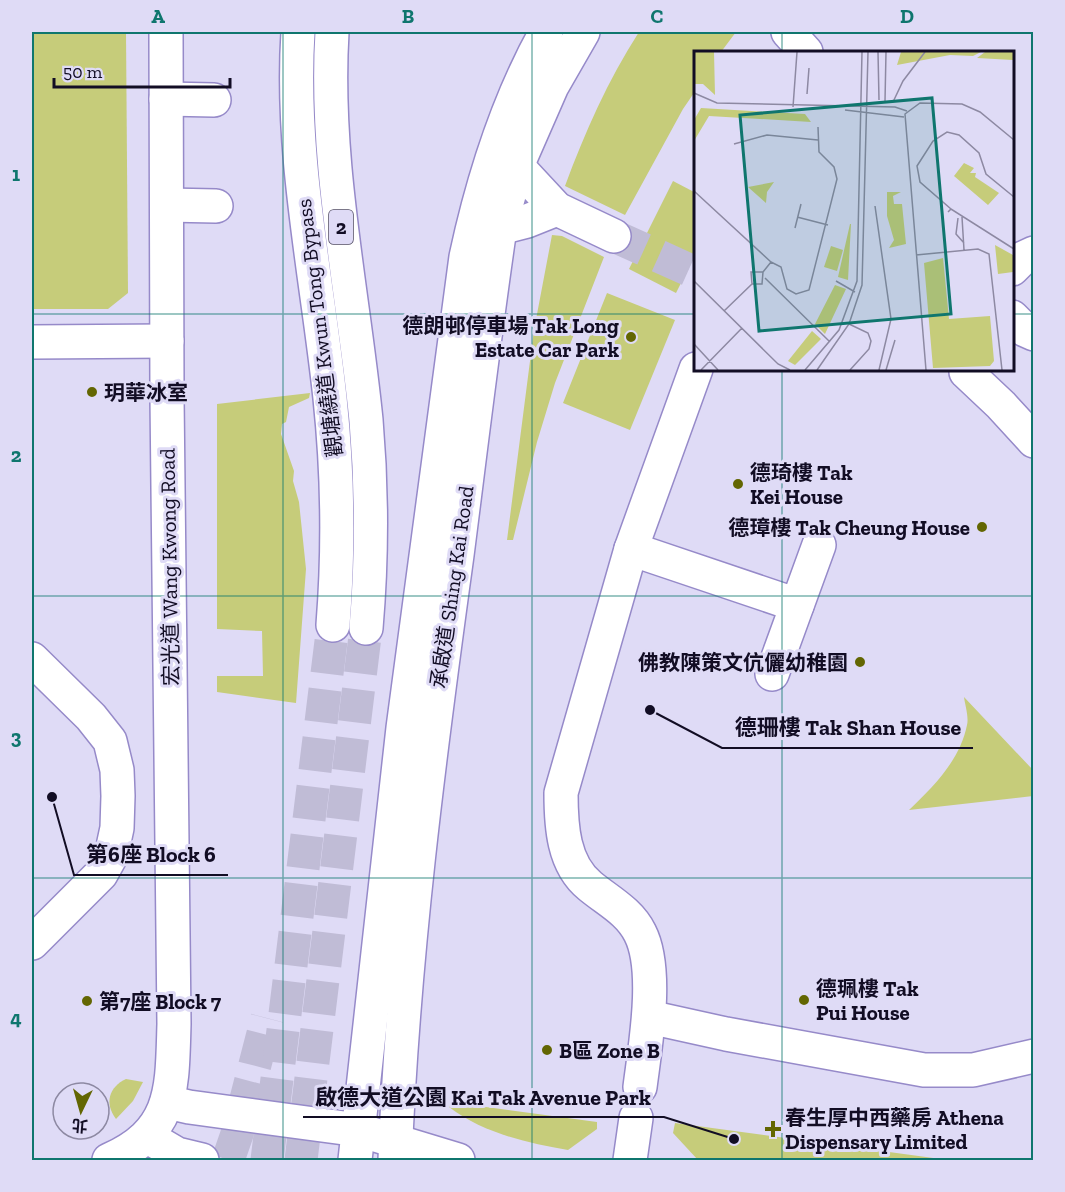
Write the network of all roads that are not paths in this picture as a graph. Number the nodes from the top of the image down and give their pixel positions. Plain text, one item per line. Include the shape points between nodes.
1 (166, 32) edge
2 (298, 32) edge
3 (332, 32) edge
4 (546, 32) edge
5 (583, 32) edge
6 (788, 32) edge
7 (805, 51) edge
8 (166, 99) junction
9 (214, 100) dead end
10 (517, 166) junction
11 (167, 205) junction
12 (216, 206) dead end
13 (557, 209) junction
14 (500, 228) junction
15 (614, 236) tunnel mouth
16 (1034, 253) edge
17 (1014, 267) edge
18 (167, 341) junction
19 (32, 342) edge
20 (696, 370) edge
21 (963, 370) edge
22 (1034, 441) edge
23 (819, 545) dead end
24 (631, 549) junction
25 (797, 605) junction
26 (333, 625) tunnel mouth
27 (366, 628) tunnel mouth
28 (32, 659) edge
29 (772, 674) dead end
30 (32, 943) edge
31 (649, 1017) junction
32 (1034, 1056) edge
33 (167, 1102) junction
34 (148, 1137) junction
35 (357, 1145) edge
36 (395, 1151) edge
37 (109, 1161) edge
38 (202, 1161) edge
39 (458, 1161) edge
40 (630, 1161) edge

1 - 8 main road, 宏光道 Wang Kwong Road
2 - 26 main road, 觀塘繞道 Kwun Tong Bypass / 2 via 300,163 330,396 335,466
3 - 27 main road, 觀塘繞道 Kwun Tong Bypass / 2 via 330,103 334,159 369,468 371,553
4 - 35 main road, 承啟道 Shing Kai Road via 524,75 492,158 466,256 403,728
5 - 10 main road, 承啟道 Shing Kai Road via 552,86
6 - 7 main road
8 - 9 main road
8 - 11 main road, 宏光道 Wang Kwong Road
10 - 13 main road
10 - 14 main road, 承啟道 Shing Kai Road
11 - 12 main road
11 - 18 main road, 宏光道 Wang Kwong Road
13 - 14 main road
13 - 15 main road
14 - 36 main road, 承啟道 Shing Kai Road via 420,837 406,969
16 - 17 main road
18 - 19 main road
18 - 33 main road, 宏光道 Wang Kwong Road via 174,1024
20 - 24 main road
21 - 22 main road
23 - 25 main road
24 - 25 main road
24 - 31 main road via 561,793 561,824 573,865 588,885 623,910 640,933 646,953
25 - 29 main road
28 - 30 main road via 110,741 118,796 111,856 101,874
31 - 32 main road via 924,1070 973,1070
31 - 40 main road
33 - 34 main road, 宏光道 Wang Kwong Road
33 - 35 main road
34 - 37 main road
34 - 38 main road via 177,1154
35 - 36 main road
36 - 39 main road

